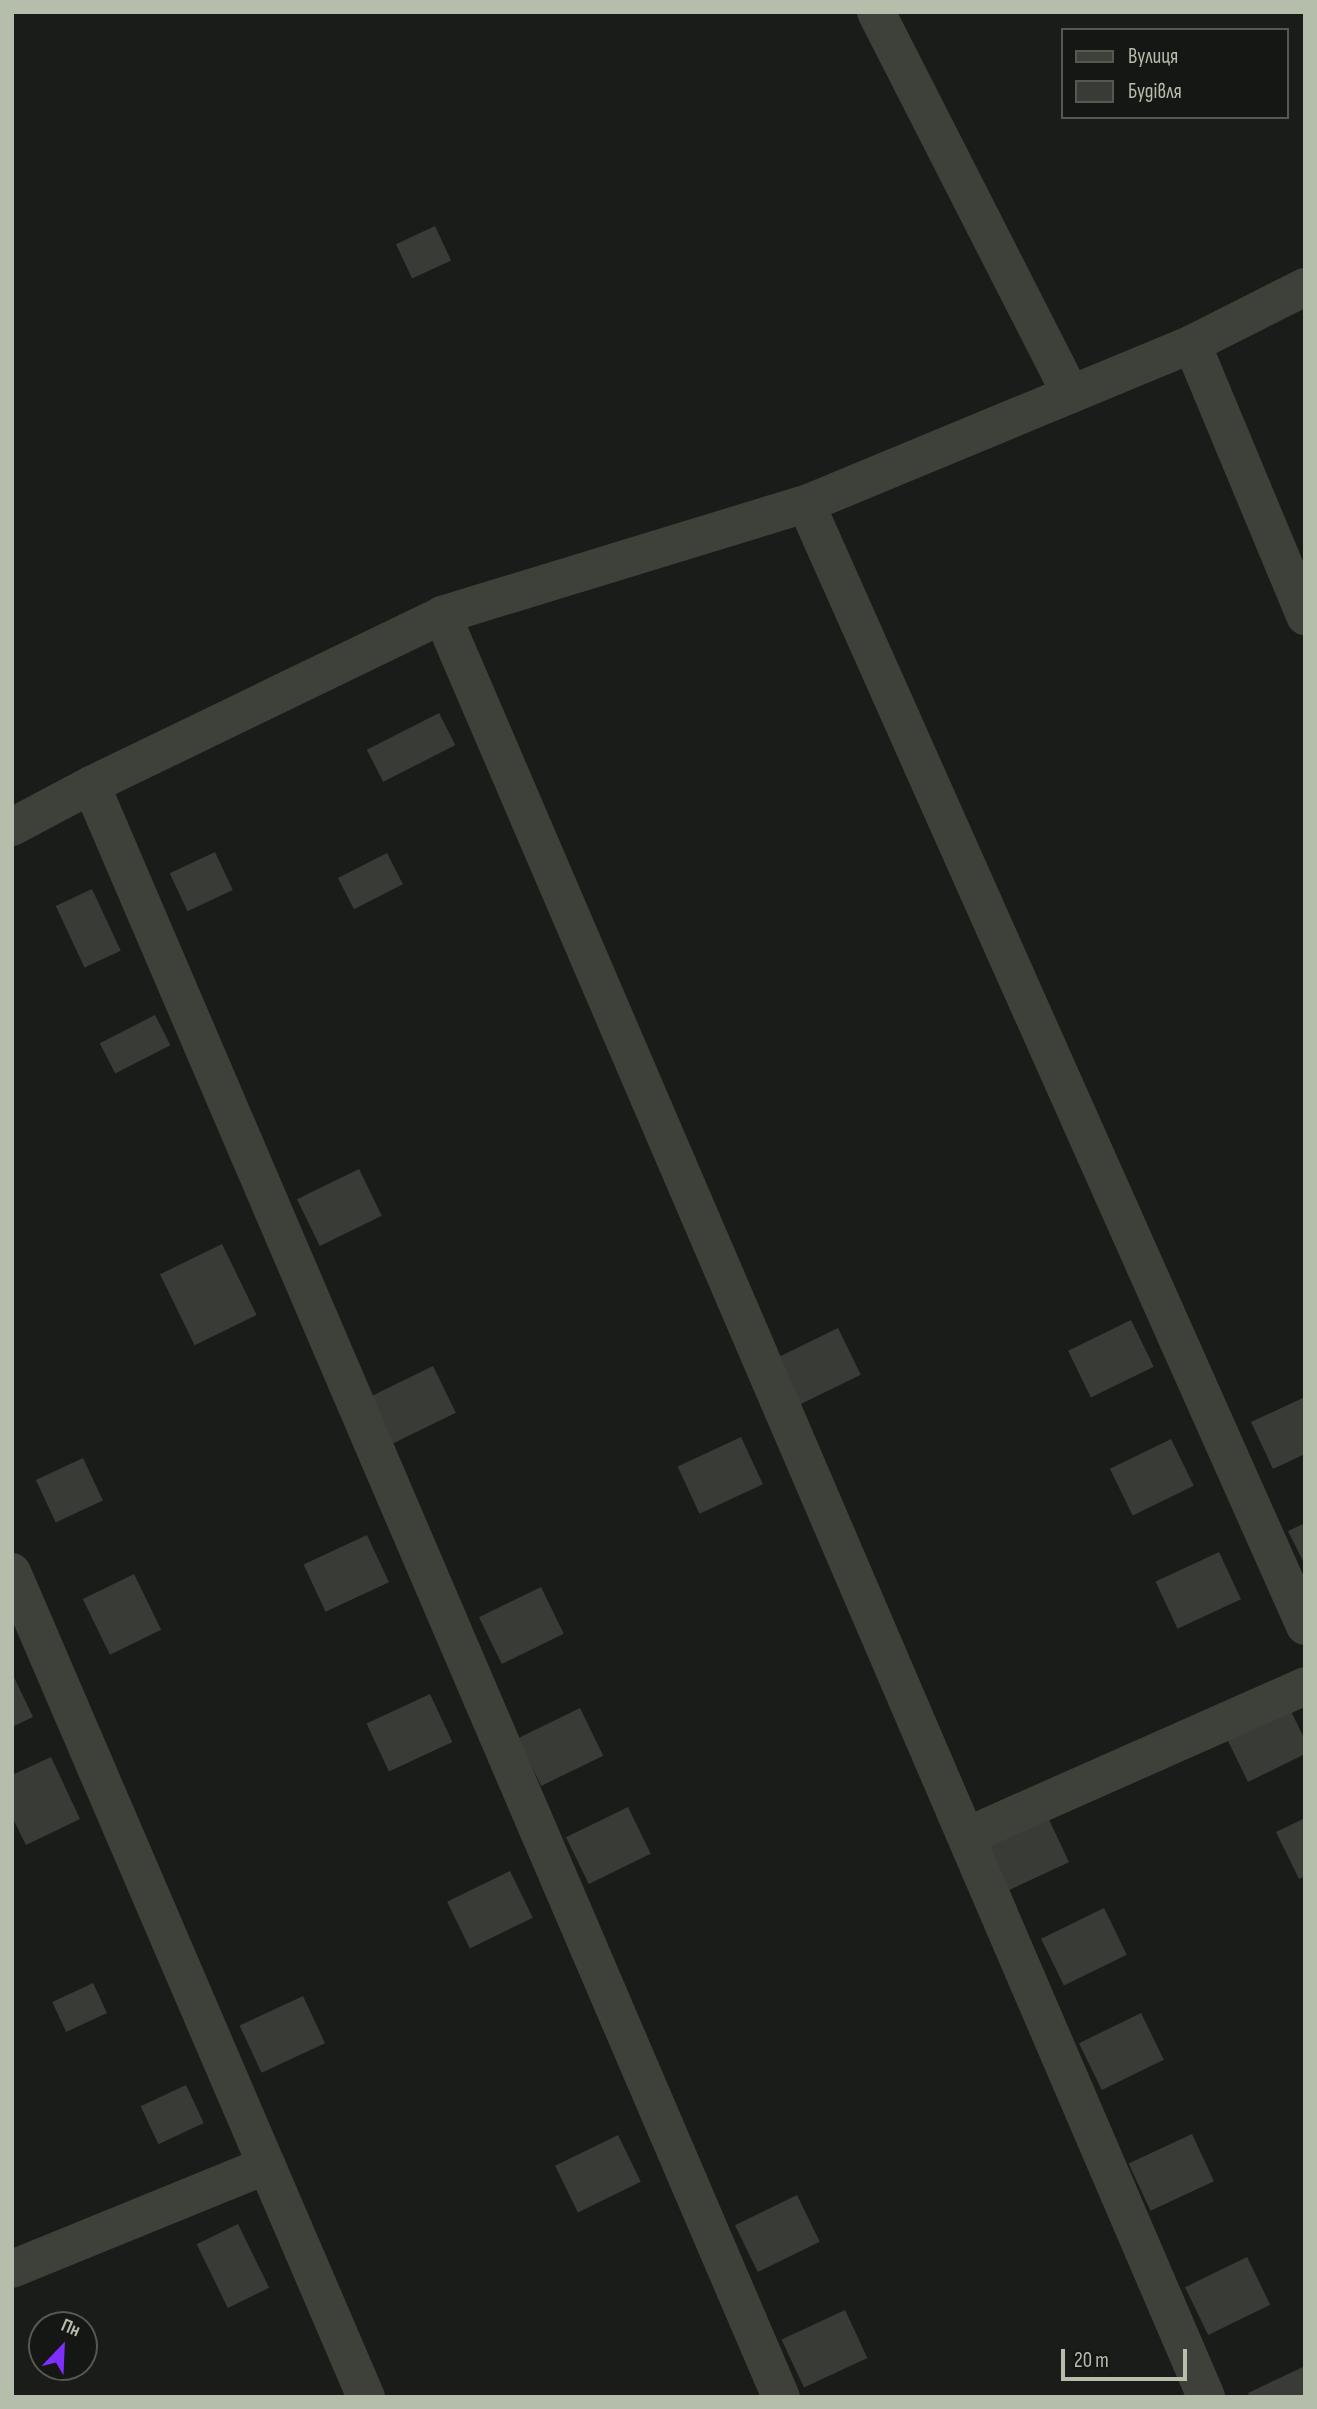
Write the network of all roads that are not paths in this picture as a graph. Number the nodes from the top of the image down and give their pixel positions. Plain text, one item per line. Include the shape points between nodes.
1 (876, 12) edge
2 (1305, 287) edge
3 (1192, 344) junction
4 (1071, 394) junction
5 (806, 504) junction
6 (442, 615) junction
7 (1305, 616) edge
8 (91, 785) junction
9 (12, 827) edge
10 (12, 1572) edge
11 (1305, 1626) edge
12 (1305, 1686) edge
13 (967, 1836) junction
14 (267, 2165) junction
15 (12, 2269) edge
16 (366, 2397) edge
17 (781, 2397) edge
18 (1206, 2397) edge

1 - 4 street
2 - 3 street
3 - 4 street
3 - 7 street
4 - 5 street
5 - 6 street
5 - 11 street
6 - 8 street
6 - 13 street
8 - 9 street
8 - 17 street
10 - 14 street
12 - 13 street
13 - 18 street
14 - 15 street
14 - 16 street

